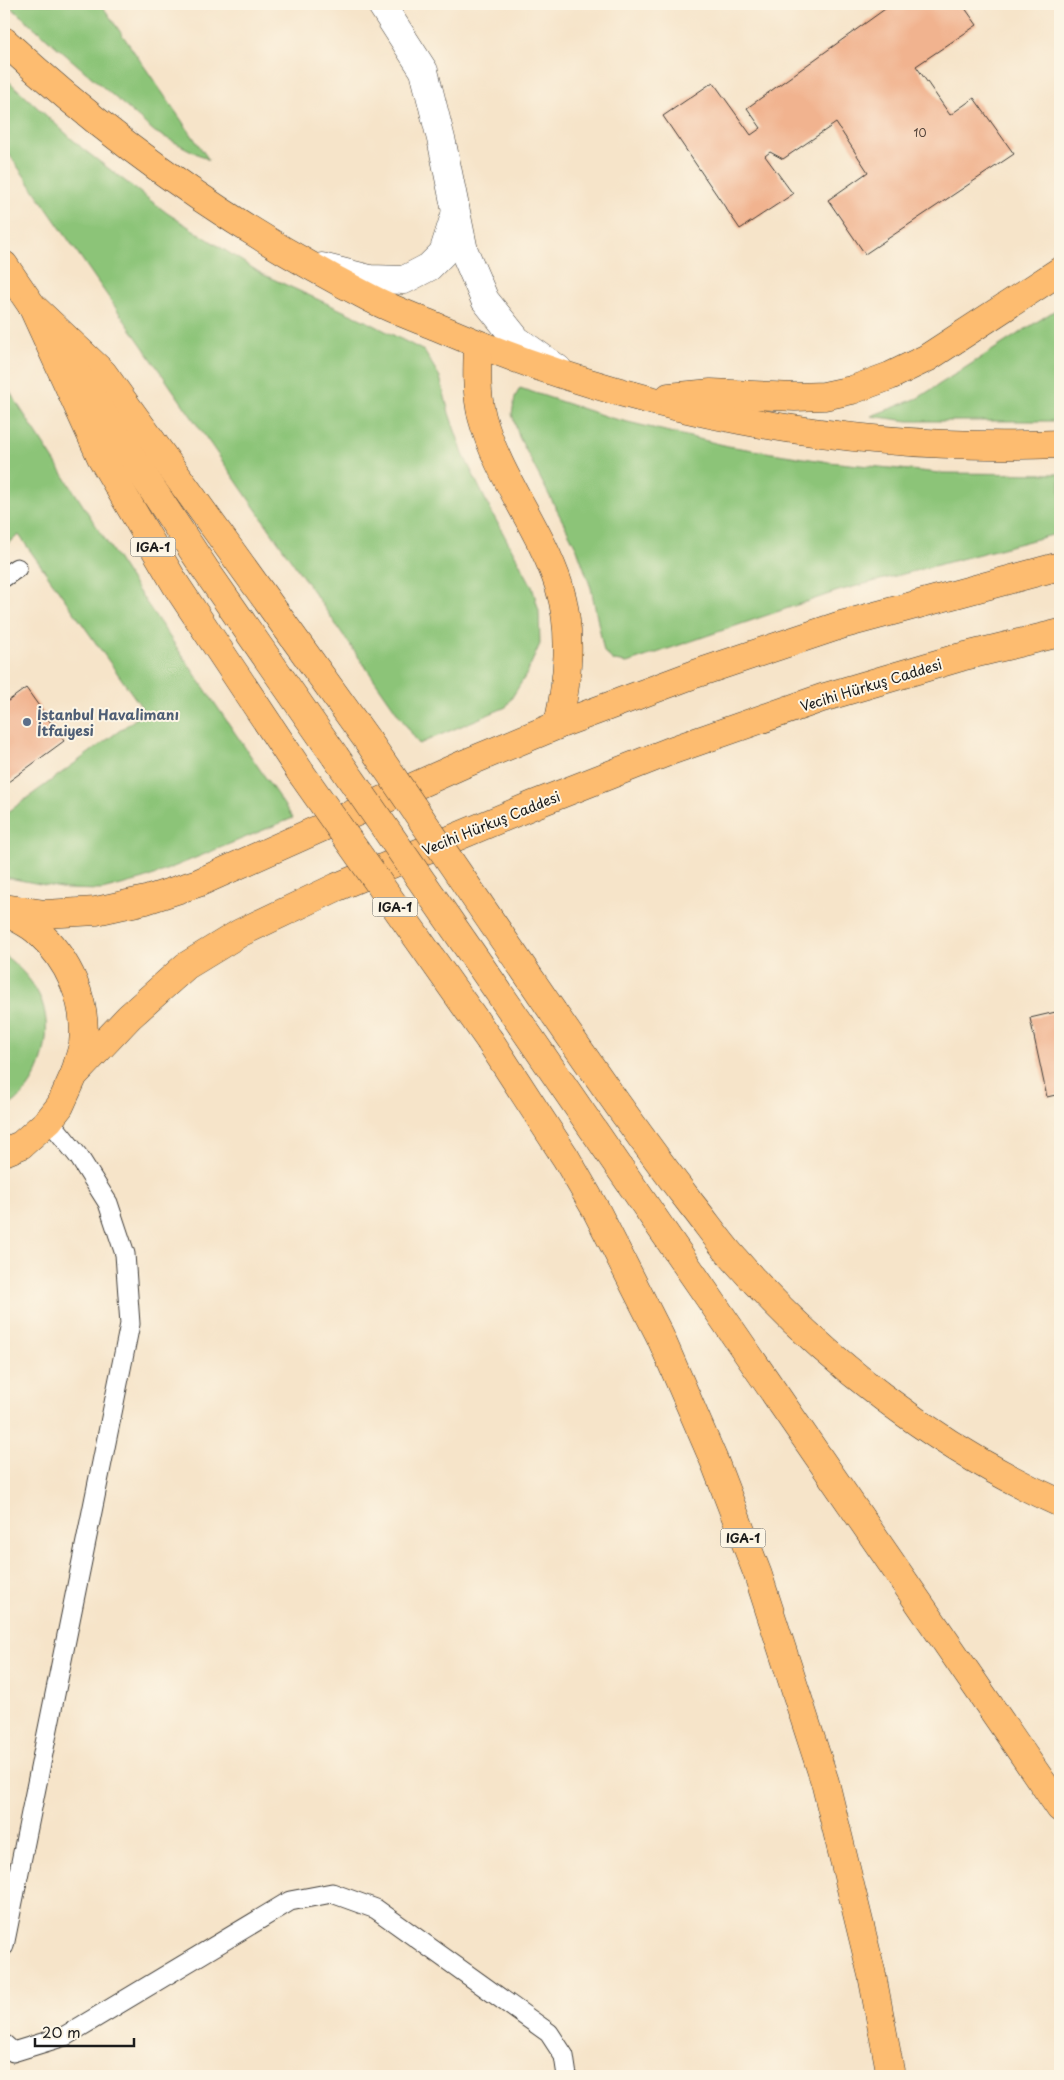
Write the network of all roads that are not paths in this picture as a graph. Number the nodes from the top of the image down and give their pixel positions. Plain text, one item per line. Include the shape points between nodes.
1 (382, 4) edge
2 (4, 41) edge
3 (457, 211) junction
4 (304, 263) junction
5 (4, 265) edge
6 (1060, 271) edge
7 (32, 306) junction
8 (478, 345) junction
9 (573, 378) junction
10 (650, 399) junction
11 (1060, 444) edge
12 (1060, 566) edge
13 (1060, 633) edge
14 (558, 725) junction
15 (4, 908) edge
16 (4, 912) edge
17 (74, 1075) junction
18 (49, 1120) junction
19 (4, 1152) edge
20 (1060, 1502) edge
21 (1060, 1808) edge
22 (4, 1946) edge
23 (4, 2044) edge
24 (566, 2076) edge
25 (891, 2076) edge

1 - 3 street via 424,71
2 - 4 main road via 133,150 197,196
3 - 4 street via 442,253 429,267 404,280 370,279
3 - 9 street via 464,252 485,300 517,340
4 - 8 main road via 374,300
5 - 7 main road
6 - 10 main road via 927,358 852,390 824,396 711,393
7 - 20 main road, bridge via 103,373 368,741 663,1168 730,1254 805,1332 870,1387 979,1460
7 - 21 main road, bridge via 205,569
7 - 25 main road, IGA-1, bridge via 101,457 176,586 301,773 490,1041 566,1158 660,1336 715,1463 758,1575 825,1782 872,1975
8 - 9 main road
8 - 14 main road via 476,382 482,416 493,448 545,549 559,587 568,641 565,694
9 - 10 main road
10 - 11 main road via 726,418 853,437 962,445
12 - 14 main road via 841,625
13 - 17 main road, Vecihi Hürkuş Caddesi via 961,657 822,698 673,750 337,887 240,933 186,966 130,1017
14 - 15 main road via 198,883 146,900 96,911 45,914
16 - 17 main road via 36,930 58,952 74,981 82,1011 82,1044
17 - 18 main road, Vecihi Hürkuş Caddesi via 60,1106
18 - 19 main road, Vecihi Hürkuş Caddesi via 21,1144
18 - 22 lane via 79,1157 108,1203 125,1254 130,1324
23 - 24 lane via 13,2052 65,2036 290,1901 332,1893 376,1909 548,2033 564,2056

